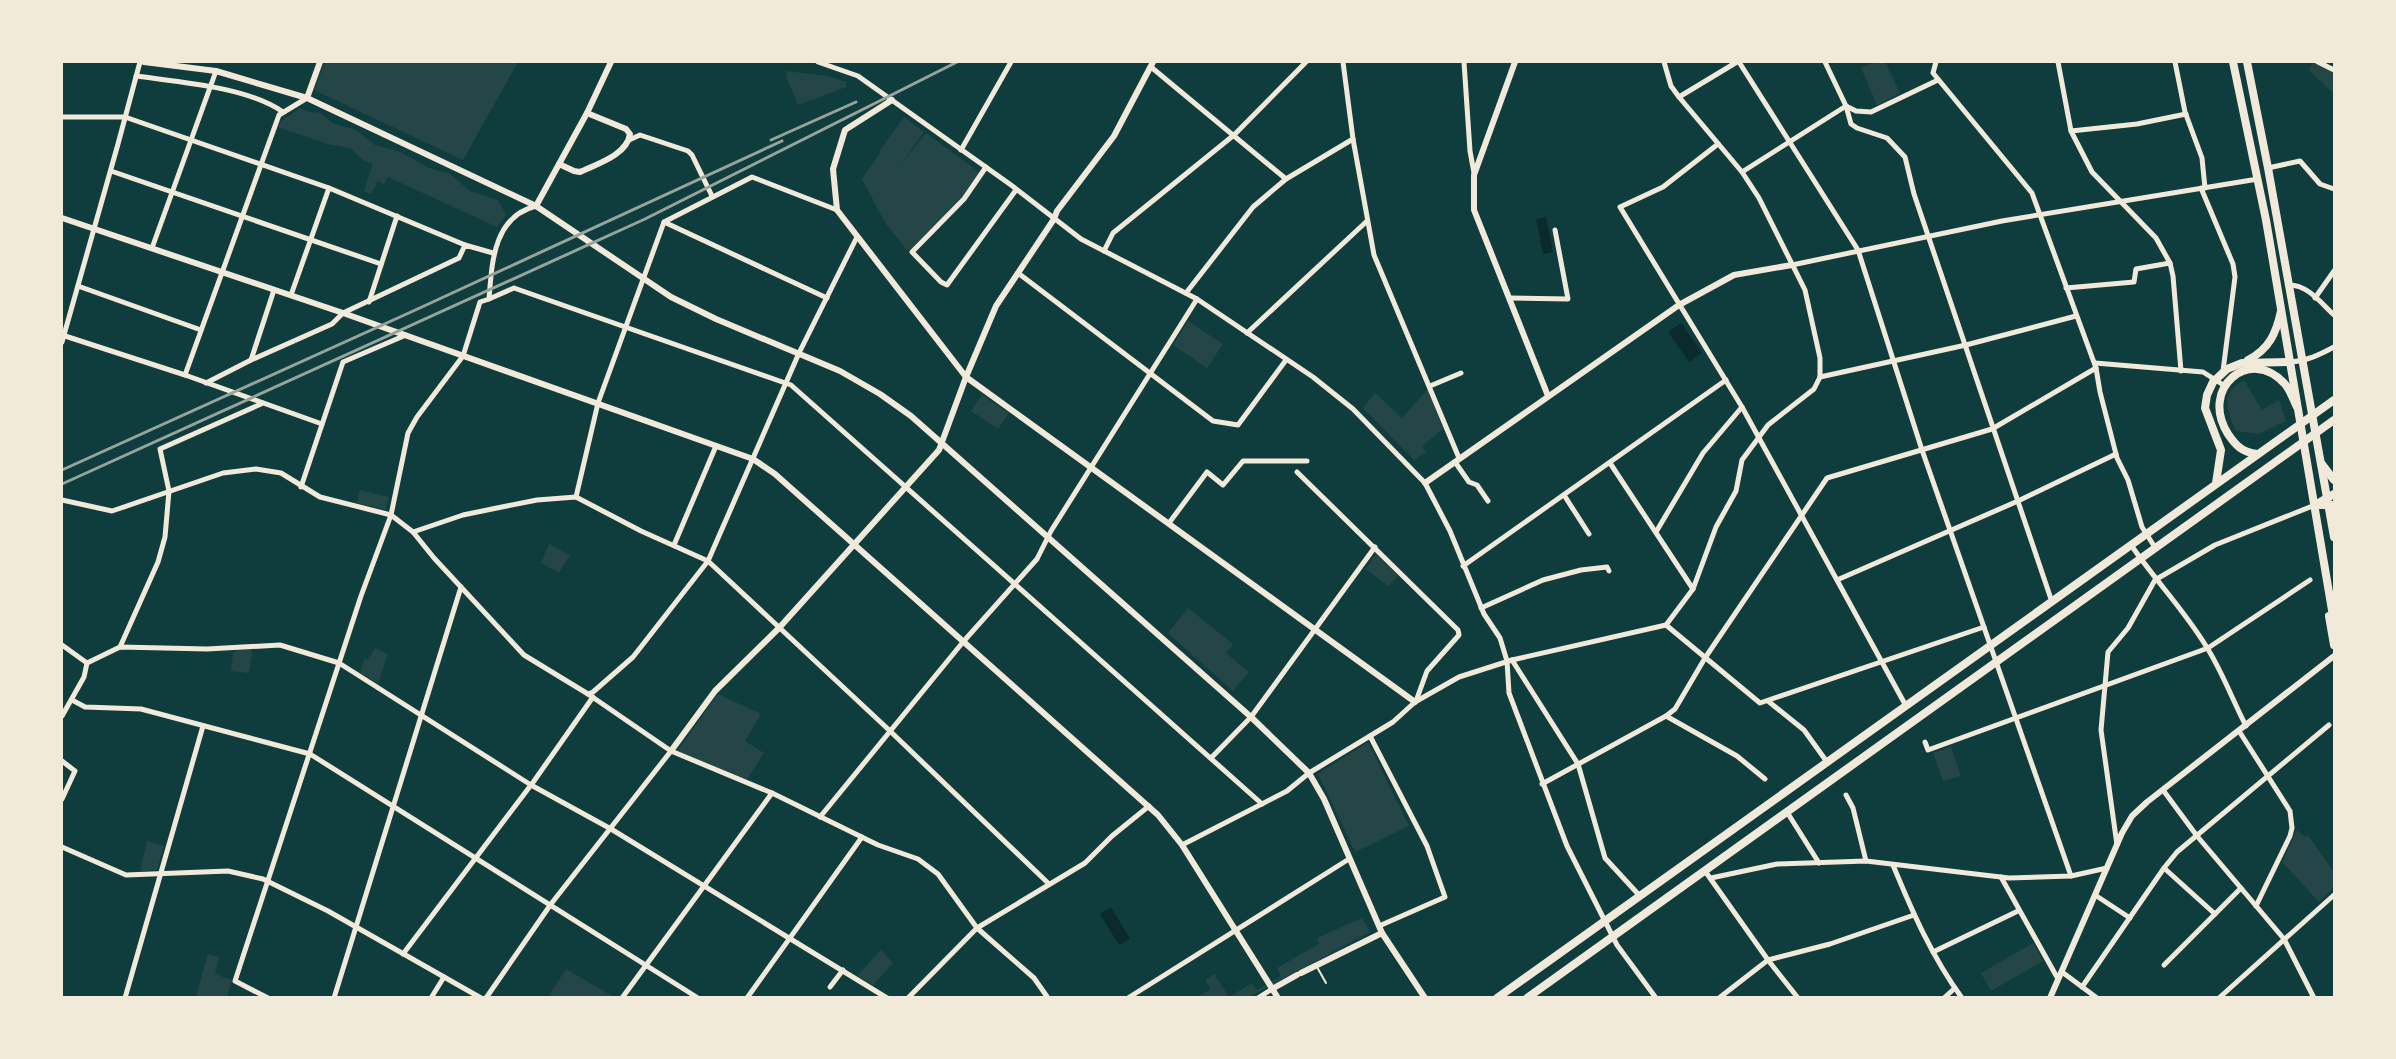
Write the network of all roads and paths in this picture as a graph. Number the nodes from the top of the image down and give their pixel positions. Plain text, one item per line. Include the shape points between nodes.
1 (140, 62) edge
2 (144, 62) edge
3 (320, 62) edge
4 (611, 62) edge
5 (818, 62) edge
6 (1011, 62) edge
7 (1306, 62) edge
8 (1343, 62) edge
9 (1464, 62) edge
10 (1515, 62) edge
11 (1664, 62) edge
12 (1738, 62) edge
13 (1825, 62) edge
14 (1936, 62) edge
15 (2058, 62) edge
16 (2175, 62) edge
17 (2234, 62) edge
18 (2247, 62) edge
19 (2318, 62) edge
20 (1152, 64) edge
21 (839, 65) edge
22 (216, 70) junction
23 (2334, 70) edge
24 (136, 76) junction
25 (1938, 80) junction
26 (210, 86) junction
27 (1679, 97) junction
28 (307, 98) junction
29 (892, 100) junction
30 (1846, 106) junction
31 (283, 112) junction
32 (587, 113) junction
33 (2186, 114) junction
34 (62, 117) edge
35 (125, 117) junction
36 (2071, 131) junction
37 (1234, 135) junction
38 (191, 139) junction
39 (1353, 139) junction
40 (629, 140) junction
41 (1791, 141) junction
42 (1718, 144) junction
43 (961, 150) junction
44 (260, 163) junction
45 (559, 164) junction
46 (986, 167) junction
47 (2268, 168) junction
48 (111, 171) junction
49 (1742, 172) junction
50 (1474, 175) junction
51 (1286, 179) junction
52 (2258, 179) junction
53 (329, 188) junction
54 (2203, 188) junction
55 (2334, 189) edge
56 (1016, 190) junction
57 (172, 192) junction
58 (712, 196) junction
59 (2120, 201) junction
60 (536, 206) junction
61 (837, 210) junction
62 (242, 216) junction
63 (397, 216) junction
64 (2040, 216) junction
65 (62, 218) edge
66 (1054, 219) junction
67 (1367, 221) junction
68 (664, 222) junction
69 (94, 229) junction
70 (1555, 230) dead end
71 (857, 237) junction
72 (1928, 237) junction
73 (309, 239) junction
74 (465, 245) junction
75 (152, 248) junction
76 (1858, 250) junction
77 (1104, 251) junction
78 (493, 253) junction
79 (2170, 263) junction
80 (381, 264) junction
81 (1792, 265) junction
82 (2334, 270) edge
83 (222, 272) junction
84 (1018, 273) junction
85 (642, 277) junction
86 (2288, 285) junction
87 (78, 286) junction
88 (2067, 288) junction
89 (274, 290) junction
90 (1186, 293) junction
91 (291, 295) junction
92 (489, 298) junction
93 (827, 298) junction
94 (1509, 298) junction
95 (2315, 298) junction
96 (1197, 299) junction
97 (369, 302) junction
98 (1679, 305) junction
99 (2281, 311) junction
100 (343, 313) junction
101 (2334, 315) edge
102 (2076, 316) junction
103 (624, 326) junction
104 (201, 330) junction
105 (1247, 333) junction
106 (405, 335) junction
107 (62, 338) edge
108 (1966, 345) junction
109 (2334, 347) edge
110 (800, 353) junction
111 (463, 356) junction
112 (251, 360) junction
113 (1286, 360) junction
114 (1894, 361) junction
115 (2303, 361) junction
116 (2290, 362) junction
117 (2242, 363) junction
118 (2096, 366) junction
119 (2181, 371) junction
120 (1149, 372) junction
121 (2223, 372) junction
122 (1461, 373) dead end
123 (185, 375) junction
124 (966, 377) junction
125 (1820, 377) junction
126 (2215, 379) junction
127 (1726, 380) junction
128 (786, 382) junction
129 (206, 383) junction
130 (2228, 383) junction
131 (1430, 386) junction
132 (1548, 396) junction
133 (2331, 402) edge
134 (598, 403) junction
135 (261, 404) junction
136 (1742, 407) junction
137 (2297, 407) junction
138 (2332, 422) edge
139 (322, 424) junction
140 (1992, 429) junction
141 (1758, 436) junction
142 (941, 443) junction
143 (716, 446) junction
144 (1922, 450) junction
145 (2116, 454) junction
146 (2257, 454) junction
147 (753, 459) junction
148 (1457, 460) junction
149 (1306, 461) dead end
150 (1610, 463) junction
151 (2321, 463) junction
152 (1090, 467) junction
153 (1297, 472) dead end
154 (2334, 480) edge
155 (1425, 483) junction
156 (2216, 483) junction
157 (906, 486) junction
158 (301, 487) junction
159 (169, 491) junction
160 (1564, 495) junction
161 (2331, 495) edge
162 (576, 497) junction
163 (62, 500) edge
164 (1488, 501) dead end
165 (2018, 501) junction
166 (2315, 505) junction
167 (2332, 505) edge
168 (391, 515) junction
169 (1802, 515) junction
170 (1169, 523) junction
171 (2334, 525) edge
172 (1951, 530) junction
173 (413, 532) junction
174 (1656, 532) junction
175 (1589, 534) dead end
176 (2145, 534) junction
177 (1047, 537) junction
178 (2334, 537) edge
179 (674, 545) junction
180 (2131, 545) junction
181 (853, 546) junction
182 (1375, 547) junction
183 (2156, 549) junction
184 (2141, 560) junction
185 (708, 561) junction
186 (1463, 566) junction
187 (1609, 572) dead end
188 (1837, 580) junction
189 (2155, 580) junction
190 (2310, 580) dead end
191 (1015, 584) junction
192 (2329, 586) junction
193 (461, 587) junction
194 (1693, 589) junction
195 (2052, 602) junction
196 (1481, 608) junction
197 (2334, 622) edge
198 (1666, 625) junction
199 (1984, 627) junction
200 (779, 628) junction
201 (1315, 628) junction
202 (963, 642) junction
203 (62, 645) edge
204 (2334, 645) edge
205 (120, 647) junction
206 (2208, 648) junction
207 (2334, 656) edge
208 (1705, 658) junction
209 (1881, 660) junction
210 (1509, 661) junction
211 (87, 663) junction
212 (339, 663) junction
213 (2105, 687) junction
214 (591, 695) junction
215 (72, 700) junction
216 (1768, 701) junction
217 (1416, 702) junction
218 (1906, 706) junction
219 (422, 715) junction
220 (62, 716) edge
221 (1666, 716) junction
222 (1251, 717) junction
223 (2016, 717) junction
224 (2329, 725) dead end
225 (203, 726) junction
226 (2246, 726) junction
227 (889, 730) junction
228 (2239, 731) junction
229 (1370, 736) junction
230 (1925, 742) dead end
231 (671, 751) junction
232 (310, 754) junction
233 (1211, 758) junction
234 (62, 761) edge
235 (1827, 762) junction
236 (1578, 764) junction
237 (1309, 773) junction
238 (2268, 776) junction
239 (1765, 779) dead end
240 (1542, 784) junction
241 (531, 785) junction
242 (2163, 790) junction
243 (772, 793) junction
244 (1846, 795) dead end
245 (62, 799) edge
246 (1262, 804) junction
247 (395, 806) junction
248 (1149, 806) junction
249 (1787, 812) junction
250 (820, 817) junction
251 (610, 829) junction
252 (2197, 836) junction
253 (862, 837) junction
254 (1182, 845) junction
255 (2117, 845) junction
256 (62, 847) edge
257 (477, 857) junction
258 (1349, 860) junction
259 (1866, 861) junction
260 (1819, 863) junction
261 (1893, 865) junction
262 (2107, 868) junction
263 (2164, 868) junction
264 (160, 874) junction
265 (1708, 874) junction
266 (2071, 876) junction
267 (2001, 877) junction
268 (267, 881) junction
269 (1049, 884) junction
270 (704, 885) junction
271 (2241, 888) junction
272 (1640, 895) junction
273 (2095, 895) junction
274 (2334, 895) edge
275 (551, 904) junction
276 (2256, 906) junction
277 (2019, 911) junction
278 (2215, 914) junction
279 (1914, 915) junction
280 (2130, 918) junction
281 (1604, 921) junction
282 (357, 928) junction
283 (977, 928) junction
284 (1381, 929) junction
285 (1235, 930) junction
286 (1613, 937) junction
287 (790, 939) junction
288 (2284, 939) junction
289 (1933, 952) junction
290 (403, 954) junction
291 (1768, 960) junction
292 (646, 964) junction
293 (2164, 965) dead end
294 (1316, 966) junction
295 (843, 970) junction
296 (2062, 972) junction
297 (444, 977) junction
298 (2058, 979) junction
299 (1326, 983) dead end
300 (830, 987) dead end
301 (2082, 987) junction
302 (1955, 988) junction
303 (1272, 989) junction
304 (125, 998) edge
305 (268, 998) edge
306 (334, 998) edge
307 (431, 998) edge
308 (480, 998) edge
309 (486, 998) edge
310 (622, 998) edge
311 (698, 998) edge
312 (747, 998) edge
313 (886, 998) edge
314 (908, 998) edge
315 (1048, 998) edge
316 (1128, 998) edge
317 (1258, 998) edge
318 (1278, 998) edge
319 (1425, 998) edge
320 (1497, 998) edge
321 (1527, 998) edge
322 (1656, 998) edge
323 (1719, 998) edge
324 (1798, 998) edge
325 (1944, 998) edge
326 (1962, 998) edge
327 (2050, 998) edge
328 (2097, 998) edge
329 (2219, 998) edge
330 (2314, 998) edge

1 - 24 street
2 - 22 street
3 - 28 street
4 - 32 street
5 - 21 street
6 - 43 street
7 - 37 street
8 - 39 street
9 - 50 street
10 - 50 street
11 - 27 street via 1671,86
12 - 27 street
12 - 41 street
13 - 30 street
14 - 25 street via 1933,73
15 - 36 street
16 - 33 street
17 - 52 main road
18 - 47 main road
19 - 23 street
20 - 37 street
20 - 66 street via 1114,136
21 - 29 street
22 - 26 street
22 - 28 street
24 - 26 street
24 - 35 street
25 - 30 street via 1871,112
25 - 64 street via 2032,193
26 - 31 street via 271,104
26 - 38 street
27 - 42 street
28 - 31 street
28 - 60 street
29 - 43 street
29 - 61 street via 844,130 833,169
30 - 41 street
30 - 72 street via 1851,124 1887,138 1905,157
31 - 44 street
32 - 40 street via 626,129
32 - 45 street
33 - 36 street
33 - 54 street via 2202,158
34 - 35 street
35 - 38 street
35 - 48 street
36 - 59 street via 2092,172
37 - 51 street
37 - 77 street via 1113,233
38 - 44 street
38 - 57 street
39 - 51 street
39 - 67 street
40 - 45 street via 614,155 580,172
40 - 58 street via 640,135 688,152
41 - 49 street
41 - 76 street
42 - 49 street
42 - 98 street via 1663,187 1620,207
43 - 46 street
44 - 53 street
44 - 62 street
45 - 60 street
46 - 56 street
46 - 56 street via 964,199 912,252 941,282 947,285
47 - 55 street via 2300,160 2310,176
47 - 86 main road
48 - 57 street
48 - 69 street
49 - 81 street via 1760,198
50 - 94 street via 1474,210
51 - 90 street via 1253,207
52 - 54 street
52 - 99 main road
53 - 63 street
53 - 73 street
54 - 59 street
54 - 121 street via 2235,277
56 - 66 street
57 - 62 street
57 - 75 street
58 - 61 street via 752,177
58 - 68 street
59 - 64 street
59 - 79 street via 2156,238
60 - 78 street via 524,209 507,224
60 - 85 street
61 - 71 street
62 - 73 street
62 - 83 street
63 - 74 street
63 - 80 street
64 - 72 street
64 - 88 street
65 - 69 street
66 - 77 street
66 - 84 street
67 - 105 street
67 - 131 street via 1374,255
68 - 85 street
68 - 93 street
69 - 75 street
69 - 87 street
70 - 94 street via 1568,299
71 - 93 street
71 - 124 street
72 - 76 street
72 - 108 street
73 - 80 street
73 - 91 street
74 - 78 street
74 - 97 street via 459,258
75 - 83 street
76 - 81 street
76 - 114 street
77 - 90 street
78 - 92 street
79 - 88 street via 2136,269 2134,282
79 - 119 street
80 - 97 street
81 - 98 street via 1734,275
81 - 125 street via 1805,290 1820,358
82 - 95 street
83 - 89 street
83 - 104 street
84 - 120 street
84 - 124 street via 996,306
85 - 103 street
85 - 110 street via 671,297 716,319
86 - 95 street via 2296,284
86 - 115 main road
87 - 104 street
87 - 107 street
88 - 102 street
89 - 91 street
89 - 112 street
90 - 96 street
91 - 100 street
92 - 103 street via 514,288
92 - 111 street via 480,302
93 - 110 street
94 - 132 street
95 - 101 street
96 - 105 street
96 - 120 street
97 - 100 street
98 - 127 street
98 - 132 street
99 - 116 main road
99 - 117 main road via 2268,346
100 - 106 street
100 - 112 street via 332,324
102 - 108 street
102 - 118 street
103 - 128 street
103 - 134 street
104 - 123 street
105 - 113 street
106 - 111 street
106 - 139 street via 343,362
107 - 123 street
108 - 114 street
108 - 140 street
109 - 115 street
110 - 128 street
110 - 142 street via 880,394
111 - 134 street
111 - 168 street via 408,433
112 - 129 street
113 - 120 street via 1238,425 1213,421
113 - 155 street via 1353,409
114 - 125 street
114 - 144 street
115 - 116 street
115 - 151 main road
116 - 117 main road
116 - 137 main road
117 - 121 main road
118 - 119 street
118 - 140 street
118 - 145 street
119 - 126 street via 2204,372
120 - 152 street
121 - 126 main road
121 - 130 street
122 - 131 street
123 - 129 street
124 - 142 street
124 - 152 street
125 - 141 street via 1814,389
126 - 130 street
126 - 156 main road via 2205,408 2221,450
127 - 136 street
127 - 150 street
128 - 147 street
128 - 157 street
129 - 135 street
130 - 137 main road via 2250,369 2269,373 2283,382
130 - 146 main road via 2218,406 2224,426 2238,447
131 - 148 street
132 - 148 street
133 - 146 main road
134 - 143 street
134 - 162 street
135 - 139 street
135 - 159 street via 160,449
136 - 141 street
136 - 174 street via 1702,453
137 - 166 main road
138 - 183 main road
139 - 158 street
140 - 144 street
140 - 165 street
141 - 169 street
141 - 194 street via 1742,460 1736,491 1716,527
142 - 157 street
142 - 177 street
143 - 147 street
143 - 179 street
144 - 169 street via 1827,478
144 - 172 street
145 - 165 street
145 - 176 street
146 - 156 main road
147 - 181 street via 775,474
147 - 185 street
148 - 155 street
148 - 164 street via 1469,482 1477,485
149 - 170 street via 1243,461 1223,485 1207,472
150 - 160 street
150 - 174 street
151 - 154 main road
151 - 161 main road
152 - 170 street
152 - 177 street
153 - 182 street
155 - 186 street
156 - 176 main road
157 - 181 street
157 - 191 street
158 - 159 street via 281,473 256,469 223,473
158 - 168 street via 320,497
159 - 163 street via 112,511
159 - 205 street via 165,537 158,562
160 - 175 street
160 - 186 street
161 - 166 main road
161 - 167 main road
162 - 173 street via 537,500 463,515
162 - 179 street
165 - 172 street
165 - 195 street
166 - 167 main road
166 - 189 street via 2215,545
166 - 192 main road
167 - 171 main road
168 - 173 street
168 - 212 street
169 - 188 street
169 - 208 street
170 - 201 street
171 - 178 main road
172 - 188 street
172 - 199 street
173 - 193 street
174 - 194 street
176 - 180 main road
176 - 183 street
177 - 191 street via 1037,559
177 - 222 street
179 - 185 street
180 - 184 street
180 - 195 main road
181 - 200 street
181 - 202 street
182 - 201 street
182 - 217 street via 1458,630 1459,635 1427,671
183 - 184 main road
184 - 189 street
184 - 249 main road
185 - 200 street
185 - 214 street via 633,657
186 - 196 street
187 - 196 street via 1607,567 1581,570 1543,580
188 - 209 street
189 - 206 street
189 - 213 street via 2128,628 2108,652
190 - 206 street
191 - 202 street
191 - 233 street
192 - 197 main road
192 - 204 main road via 2328,612
193 - 214 street via 524,655
193 - 219 street
194 - 198 street
195 - 218 main road
196 - 210 street
198 - 208 street
198 - 210 street
199 - 209 street
199 - 223 street
200 - 227 street
200 - 231 street via 715,691
201 - 217 street
201 - 222 street
202 - 227 street
202 - 248 street
203 - 211 street
205 - 211 street
205 - 212 street via 207,649 280,645
206 - 213 street
206 - 226 street
207 - 226 street
208 - 216 street via 1760,703
208 - 221 street via 1675,709
209 - 216 street
209 - 218 street
210 - 217 street via 1459,677
210 - 236 street
210 - 240 street via 1509,693
211 - 215 street
212 - 219 street
212 - 232 street
213 - 223 street
213 - 255 street via 2101,730
214 - 231 street
214 - 241 street
215 - 220 street
215 - 225 street via 86,706 141,709
216 - 235 street via 1804,730
217 - 229 street
218 - 235 main road
219 - 241 street
219 - 247 street
221 - 236 street
221 - 239 street via 1737,756
222 - 233 street
222 - 237 street
223 - 230 street via 1928,750
223 - 266 street
224 - 238 street
225 - 232 street
225 - 264 street
226 - 228 street
227 - 250 street
227 - 269 street
228 - 238 street
228 - 242 street
229 - 237 street
229 - 284 street via 1427,846 1445,897
231 - 243 street
231 - 251 street
232 - 247 street
232 - 268 street
233 - 246 street
234 - 245 street via 75,771
235 - 272 main road
236 - 240 street
236 - 272 street via 1605,858
237 - 246 street via 1291,789
237 - 258 street
238 - 252 street
238 - 276 street via 2290,811 2292,828
240 - 281 street
241 - 251 street
241 - 257 street
242 - 252 street
242 - 255 street via 2132,816
243 - 250 street
243 - 270 street
244 - 259 street
246 - 254 street
247 - 257 street
247 - 282 street
248 - 254 street
248 - 269 street via 1084,863
249 - 260 street
249 - 265 main road
250 - 253 street
251 - 270 street
251 - 275 street
252 - 263 street
252 - 271 street
253 - 283 street via 918,859 938,874
253 - 287 street
254 - 285 street
255 - 262 street
256 - 264 street via 126,875
257 - 275 street
257 - 290 street
258 - 284 street
258 - 285 street
259 - 260 street
259 - 261 street
260 - 265 street via 1777,864
261 - 267 street
261 - 279 street
262 - 266 street
262 - 273 street
263 - 278 street
263 - 280 street
264 - 268 street via 228,871
264 - 304 street
265 - 286 main road
265 - 291 street
266 - 267 street
267 - 277 street
268 - 282 street
268 - 305 street via 235,981
269 - 283 street
270 - 287 street
270 - 292 street
271 - 276 street
271 - 278 street
272 - 281 main road
273 - 280 street
273 - 296 street
274 - 288 street
275 - 292 street
275 - 309 street
276 - 288 street
277 - 289 street
277 - 298 street
278 - 293 street
279 - 289 street
279 - 291 street
280 - 301 street
281 - 286 street
281 - 320 main road
282 - 290 street
282 - 306 street
283 - 314 street
283 - 315 street via 1034,978
284 - 294 street
284 - 319 street
285 - 303 street
285 - 316 street
286 - 321 main road
286 - 322 street
287 - 295 street
287 - 312 street
288 - 329 street
288 - 330 street
289 - 302 street
290 - 297 street
291 - 323 street
291 - 324 street
292 - 310 street
292 - 311 street
294 - 299 lane
294 - 303 street
295 - 300 street
295 - 313 street
296 - 298 street
296 - 301 street
297 - 307 street
297 - 308 street
298 - 327 street
301 - 328 street
302 - 325 street
302 - 326 street
303 - 317 street
303 - 318 street

